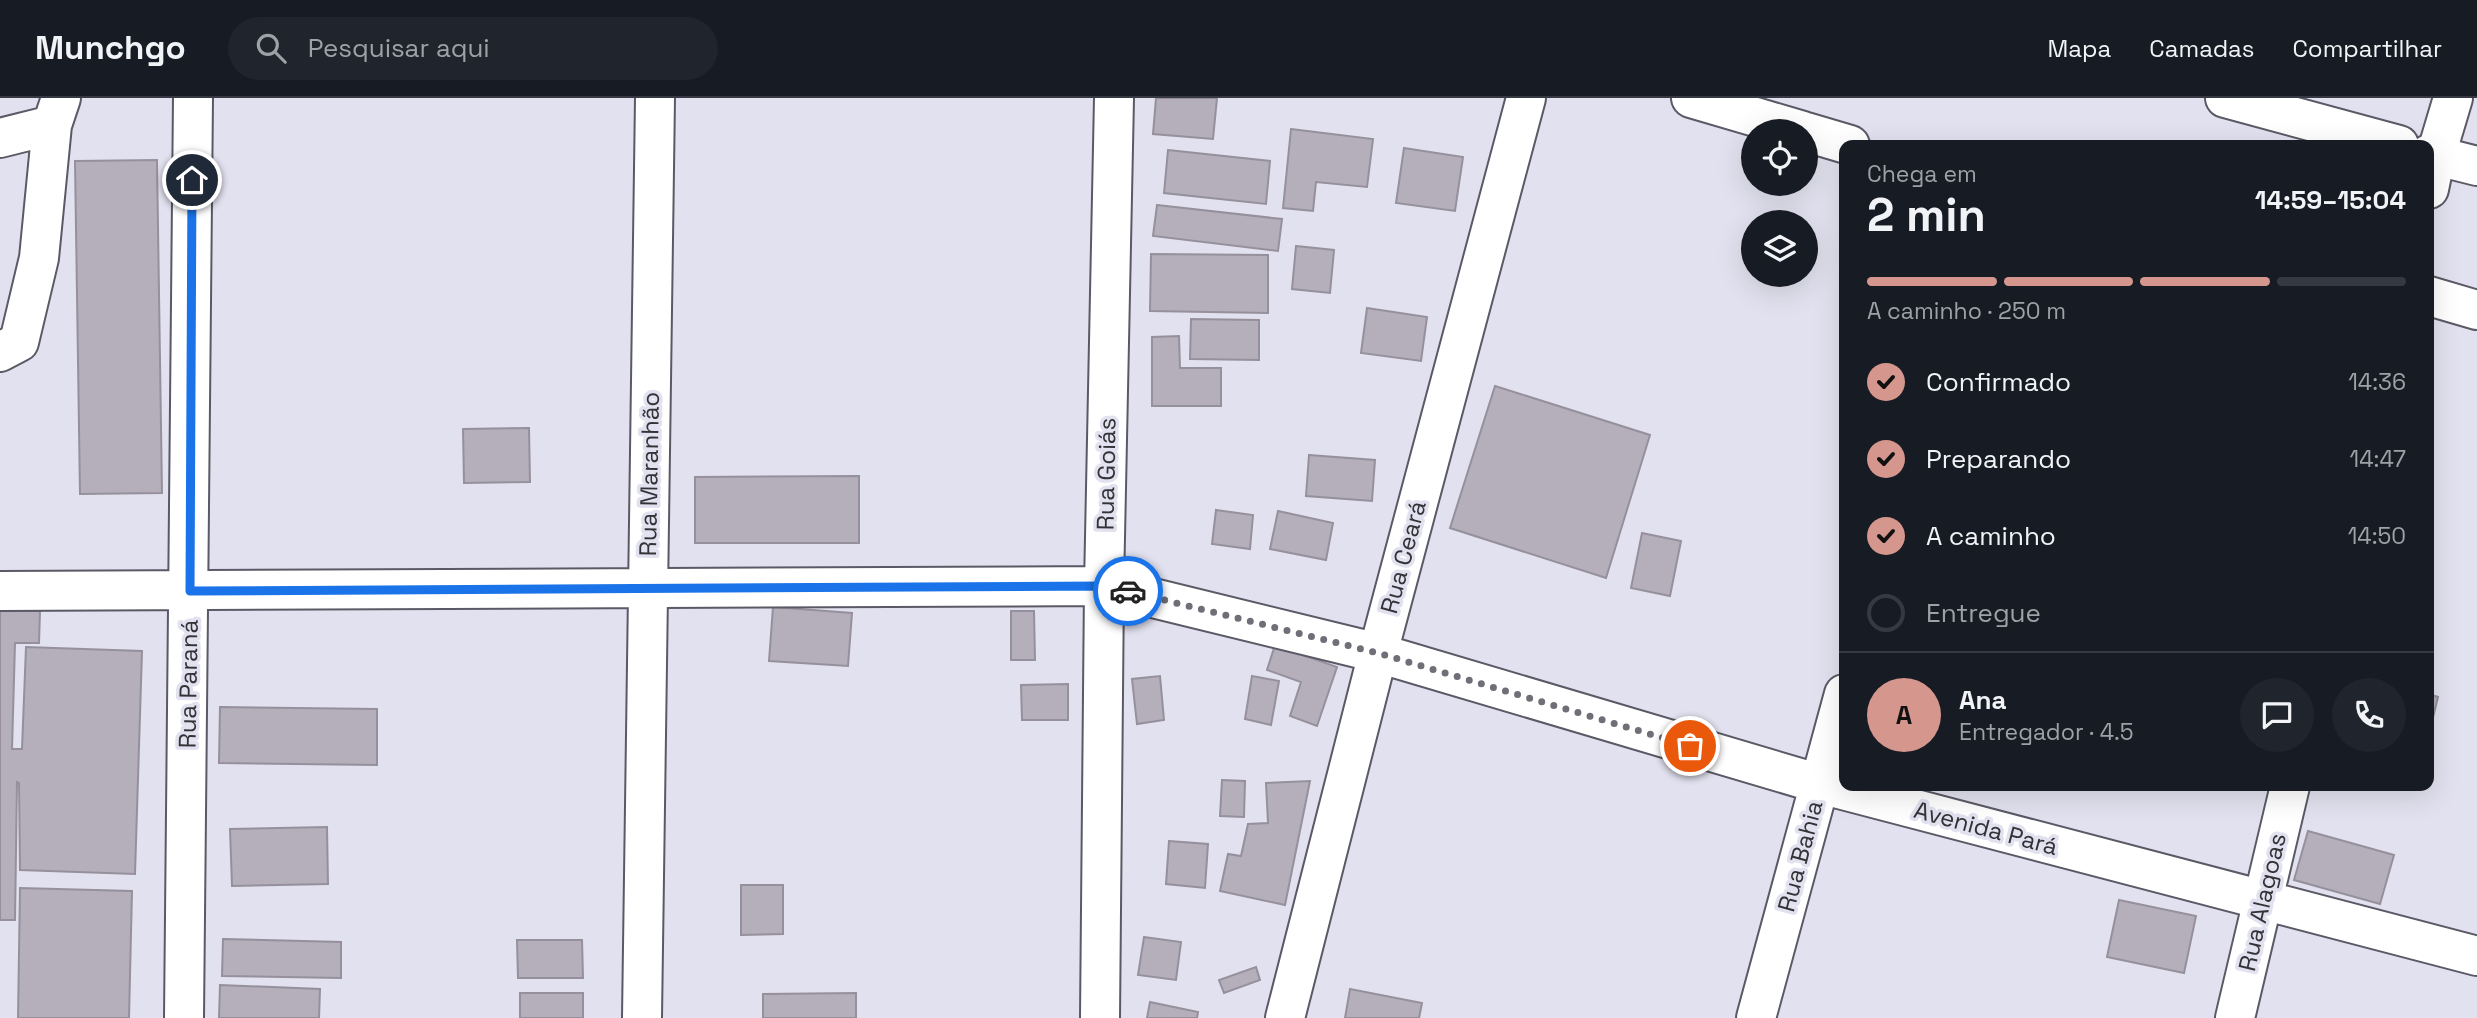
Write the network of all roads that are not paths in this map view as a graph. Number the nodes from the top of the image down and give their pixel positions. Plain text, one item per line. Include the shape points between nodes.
1 (193, 98) edge
2 (654, 98) edge
3 (1114, 98) edge
4 (1526, 98) edge
5 (1691, 98) edge
6 (2225, 98) edge
7 (2453, 98) edge
8 (57, 112) edge
9 (1761, 119) edge
10 (1818, 136) edge
11 (0, 138) edge
12 (2380, 140) edge
13 (1839, 142) edge
14 (2434, 157) edge
15 (2434, 166) edge
16 (2477, 166) edge
17 (2434, 297) edge
18 (2477, 310) edge
19 (0, 352) edge
20 (1104, 586) junction
21 (647, 588) junction
22 (0, 591) edge
23 (190, 591) junction
24 (1378, 653) junction
25 (1839, 713) edge
26 (1820, 784) junction
27 (1839, 789) edge
28 (1847, 791) edge
29 (2289, 791) edge
30 (2263, 900) junction
31 (2477, 956) edge
32 (184, 1018) edge
33 (642, 1018) edge
34 (1100, 1018) edge
35 (1285, 1018) edge
36 (1756, 1018) edge
37 (2235, 1018) edge

1 - 23 main road, Rua Paraná
2 - 21 main road, Rua Maranhão
3 - 20 main road, Rua Goiás
4 - 24 main road, Rua Ceará
5 - 9 main road
6 - 12 main road
7 - 14 main road
8 - 11 main road
8 - 19 main road via 38,258 19,342
10 - 13 main road
15 - 16 main road
17 - 18 main road
20 - 21 main road, Avenida Pará
20 - 24 main road, Avenida Pará
20 - 34 main road, Rua Goiás
21 - 23 main road, Avenida Pará
21 - 33 main road, Rua Maranhão
22 - 23 main road, Avenida Pará
23 - 32 main road, Rua Paraná
24 - 26 main road, Avenida Pará
24 - 35 main road, Rua Ceará
25 - 26 main road, Rua Bahia
26 - 27 main road, Avenida Pará
26 - 36 main road, Rua Bahia
28 - 30 main road, Avenida Pará
29 - 30 main road, Rua Alagoas
30 - 31 main road, Avenida Pará
30 - 37 main road, Rua Alagoas

